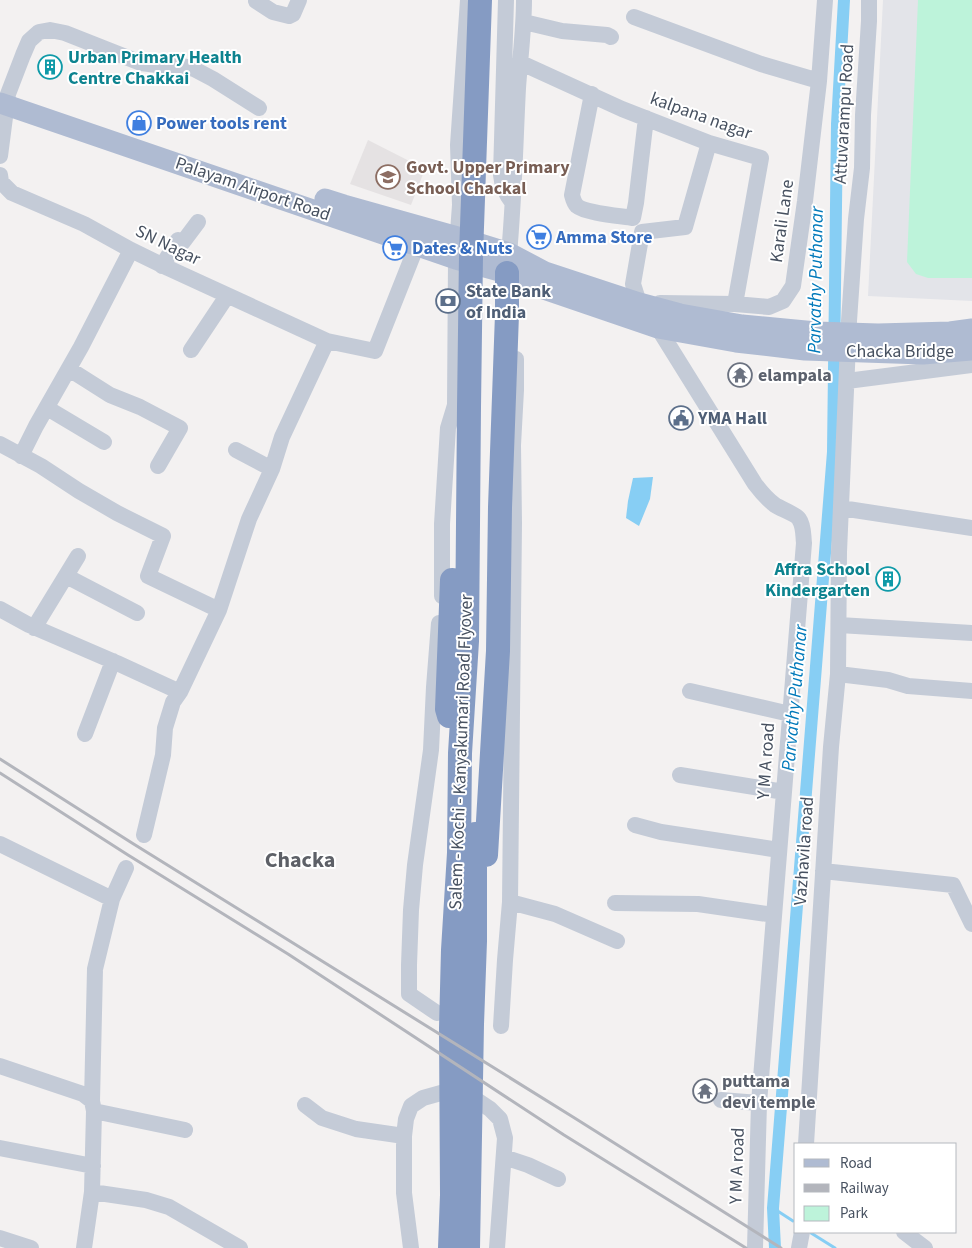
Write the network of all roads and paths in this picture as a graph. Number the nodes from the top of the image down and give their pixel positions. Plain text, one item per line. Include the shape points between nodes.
1 (299, 0) edge
2 (468, 0) edge
3 (480, 0) edge
4 (495, 0) edge
5 (506, 0) edge
6 (524, 0) edge
7 (825, 0) edge
8 (869, 0) edge
9 (256, 1) edge
10 (634, 17) dead end
11 (524, 22) junction
12 (611, 37) dead end
13 (520, 62) junction
14 (819, 81) junction
15 (592, 94) junction
16 (4, 98) edge
17 (259, 108) dead end
18 (646, 118) junction
19 (709, 143) junction
20 (0, 156) edge
21 (0, 175) edge
22 (512, 203) junction
23 (633, 218) junction
24 (198, 222) dead end
25 (642, 232) junction
26 (417, 245) junction
27 (130, 250) junction
28 (468, 252) junction
29 (508, 263) junction
30 (162, 266) junction
31 (227, 296) junction
32 (507, 298) junction
33 (639, 302) junction
34 (735, 304) junction
35 (849, 321) joint
36 (680, 323) junction
37 (658, 328) junction
38 (972, 330) edge
39 (327, 341) junction
40 (191, 350) dead end
41 (972, 350) edge
42 (972, 365) edge
43 (69, 369) junction
44 (847, 381) junction
45 (455, 405) junction
46 (47, 408) junction
47 (104, 442) dead end
48 (0, 444) edge
49 (236, 450) dead end
50 (21, 456) junction
51 (158, 466) dead end
52 (272, 469) junction
53 (841, 508) junction
54 (972, 528) edge
55 (78, 556) dead end
56 (66, 576) junction
57 (0, 609) edge
58 (219, 610) junction
59 (137, 612) dead end
60 (839, 625) junction
61 (34, 628) junction
62 (972, 633) edge
63 (113, 661) junction
64 (838, 674) junction
65 (690, 691) dead end
66 (972, 691) edge
67 (180, 692) junction
68 (790, 714) junction
69 (85, 734) dead end
70 (460, 753) junction
71 (680, 775) dead end
72 (784, 792) junction
73 (635, 825) dead end
74 (144, 835) dead end
75 (0, 844) edge
76 (779, 850) junction
77 (126, 868) dead end
78 (823, 871) junction
79 (475, 897) junction
80 (112, 899) junction
81 (510, 902) junction
82 (615, 903) dead end
83 (774, 915) junction
84 (972, 924) edge
85 (617, 941) dead end
86 (437, 1012) dead end
87 (501, 1026) dead end
88 (0, 1066) edge
89 (721, 1100) dead end
90 (759, 1103) junction
91 (305, 1105) dead end
92 (93, 1106) junction
93 (185, 1130) dead end
94 (404, 1136) junction
95 (806, 1143) edge
96 (0, 1148) edge
97 (504, 1157) junction
98 (93, 1166) junction
99 (558, 1179) dead end
100 (92, 1192) junction
101 (802, 1233) edge
102 (905, 1233) edge
103 (0, 1238) edge
104 (31, 1248) edge
105 (84, 1248) edge
106 (240, 1248) edge
107 (410, 1248) edge
108 (450, 1248) edge
109 (468, 1248) edge
110 (496, 1248) edge
111 (755, 1248) edge
112 (799, 1248) edge
113 (925, 1248) edge

1 - 9 street via 289,16 273,12
2 - 28 street via 458,145 460,205
3 - 28 highway
4 - 28 highway
5 - 22 street via 501,175 505,193
6 - 11 street
7 - 14 street, Karali Lane
8 - 35 street, Attuvarampu Road via 862,168
10 - 14 street via 761,64
11 - 12 street
11 - 13 street
13 - 15 street, kalpana nagar
13 - 22 street
14 - 34 street, Karali Lane via 793,286 783,301 769,307
15 - 18 street, kalpana nagar
15 - 23 street via 572,195 574,202 578,207 591,211
16 - 17 street via 29,41 39,32 50,30 141,63 194,69
16 - 20 street
16 - 26 main road, Palayam Airport Road
16 - 28 main road, Palayam Airport Road via 219,162
18 - 19 street, kalpana nagar
18 - 23 street
19 - 25 street via 685,227
19 - 34 street, kalpana nagar via 761,158
21 - 27 street, SN Nagar via 1,182 12,193 84,224
22 - 29 street
23 - 25 street via 642,225
24 - 30 street via 182,242 178,240
25 - 33 street via 633,284
26 - 28 main road, Palayam Airport Road
26 - 39 street, SN Nagar via 375,351
27 - 30 street, SN Nagar
27 - 43 street
28 - 29 main road, Palayam Airport Road
28 - 45 street
28 - 70 highway, Salem - Kochi - Kanyakumari Road Flyover via 467,641
28 - 79 highway, Salem - Kochi - Kanyakumari Road Flyover via 483,500
29 - 32 highway
29 - 33 main road
29 - 37 main road via 538,287
30 - 31 street, SN Nagar
31 - 39 street, SN Nagar
31 - 40 street
32 - 79 highway via 498,661 485,877
32 - 81 street via 514,306 516,344
33 - 34 street, Karali Lane
33 - 36 main road
33 - 37 street
35 - 44 street, Vazhavila road
36 - 37 main road
36 - 38 main road, Chacka Bridge via 878,334
36 - 41 main road, Chacka Bridge via 736,342 805,350 923,354
37 - 68 street, Y M A road via 755,484 773,504 800,519 804,543
39 - 52 street via 282,437
42 - 44 street
43 - 46 street
43 - 51 street via 110,394 180,428
44 - 53 street, Vazhavila road
45 - 70 highway via 447,709
45 - 86 street via 448,428 431,750 415,865 409,965 409,994
46 - 47 street
46 - 50 street
48 - 50 street
49 - 52 street
50 - 58 street via 79,492 163,536 148,576
52 - 58 street via 249,519
53 - 54 street
53 - 60 street, Vazhavila road
55 - 56 street
56 - 59 street
56 - 61 street
57 - 61 street
58 - 67 street
60 - 62 street
60 - 64 street, Vazhavila road
61 - 63 street
63 - 67 street
63 - 69 street
64 - 66 street via 888,680 908,686
64 - 78 street, Vazhavila road
65 - 68 street
67 - 74 street via 165,728 163,754
68 - 72 street, Y M A road
70 - 108 highway, Salem - Kochi - Kanyakumari Road Flyover via 451,1028
71 - 72 street
72 - 76 street, Y M A road
73 - 76 street
75 - 80 street
76 - 83 street, Y M A road
77 - 80 street
78 - 84 street via 953,886
78 - 95 street, Vazhavila road
79 - 109 highway, Salem - Kochi - Kanyakumari Road Flyover
80 - 92 street via 94,969
81 - 85 street via 555,914
81 - 87 street
82 - 83 street via 698,904
83 - 90 street, Y M A road
88 - 92 street via 83,1094
89 - 90 street
90 - 111 street, Y M A road
91 - 94 street via 322,1118 356,1129
92 - 93 street
92 - 98 street
94 - 97 street via 410,1106 423,1098 448,1091 490,1108 500,1119 505,1138
94 - 107 street via 404,1193
96 - 98 street
97 - 99 street
97 - 110 street
98 - 100 street
100 - 105 street
100 - 106 street via 169,1207
101 - 112 street
102 - 113 street
103 - 104 street

